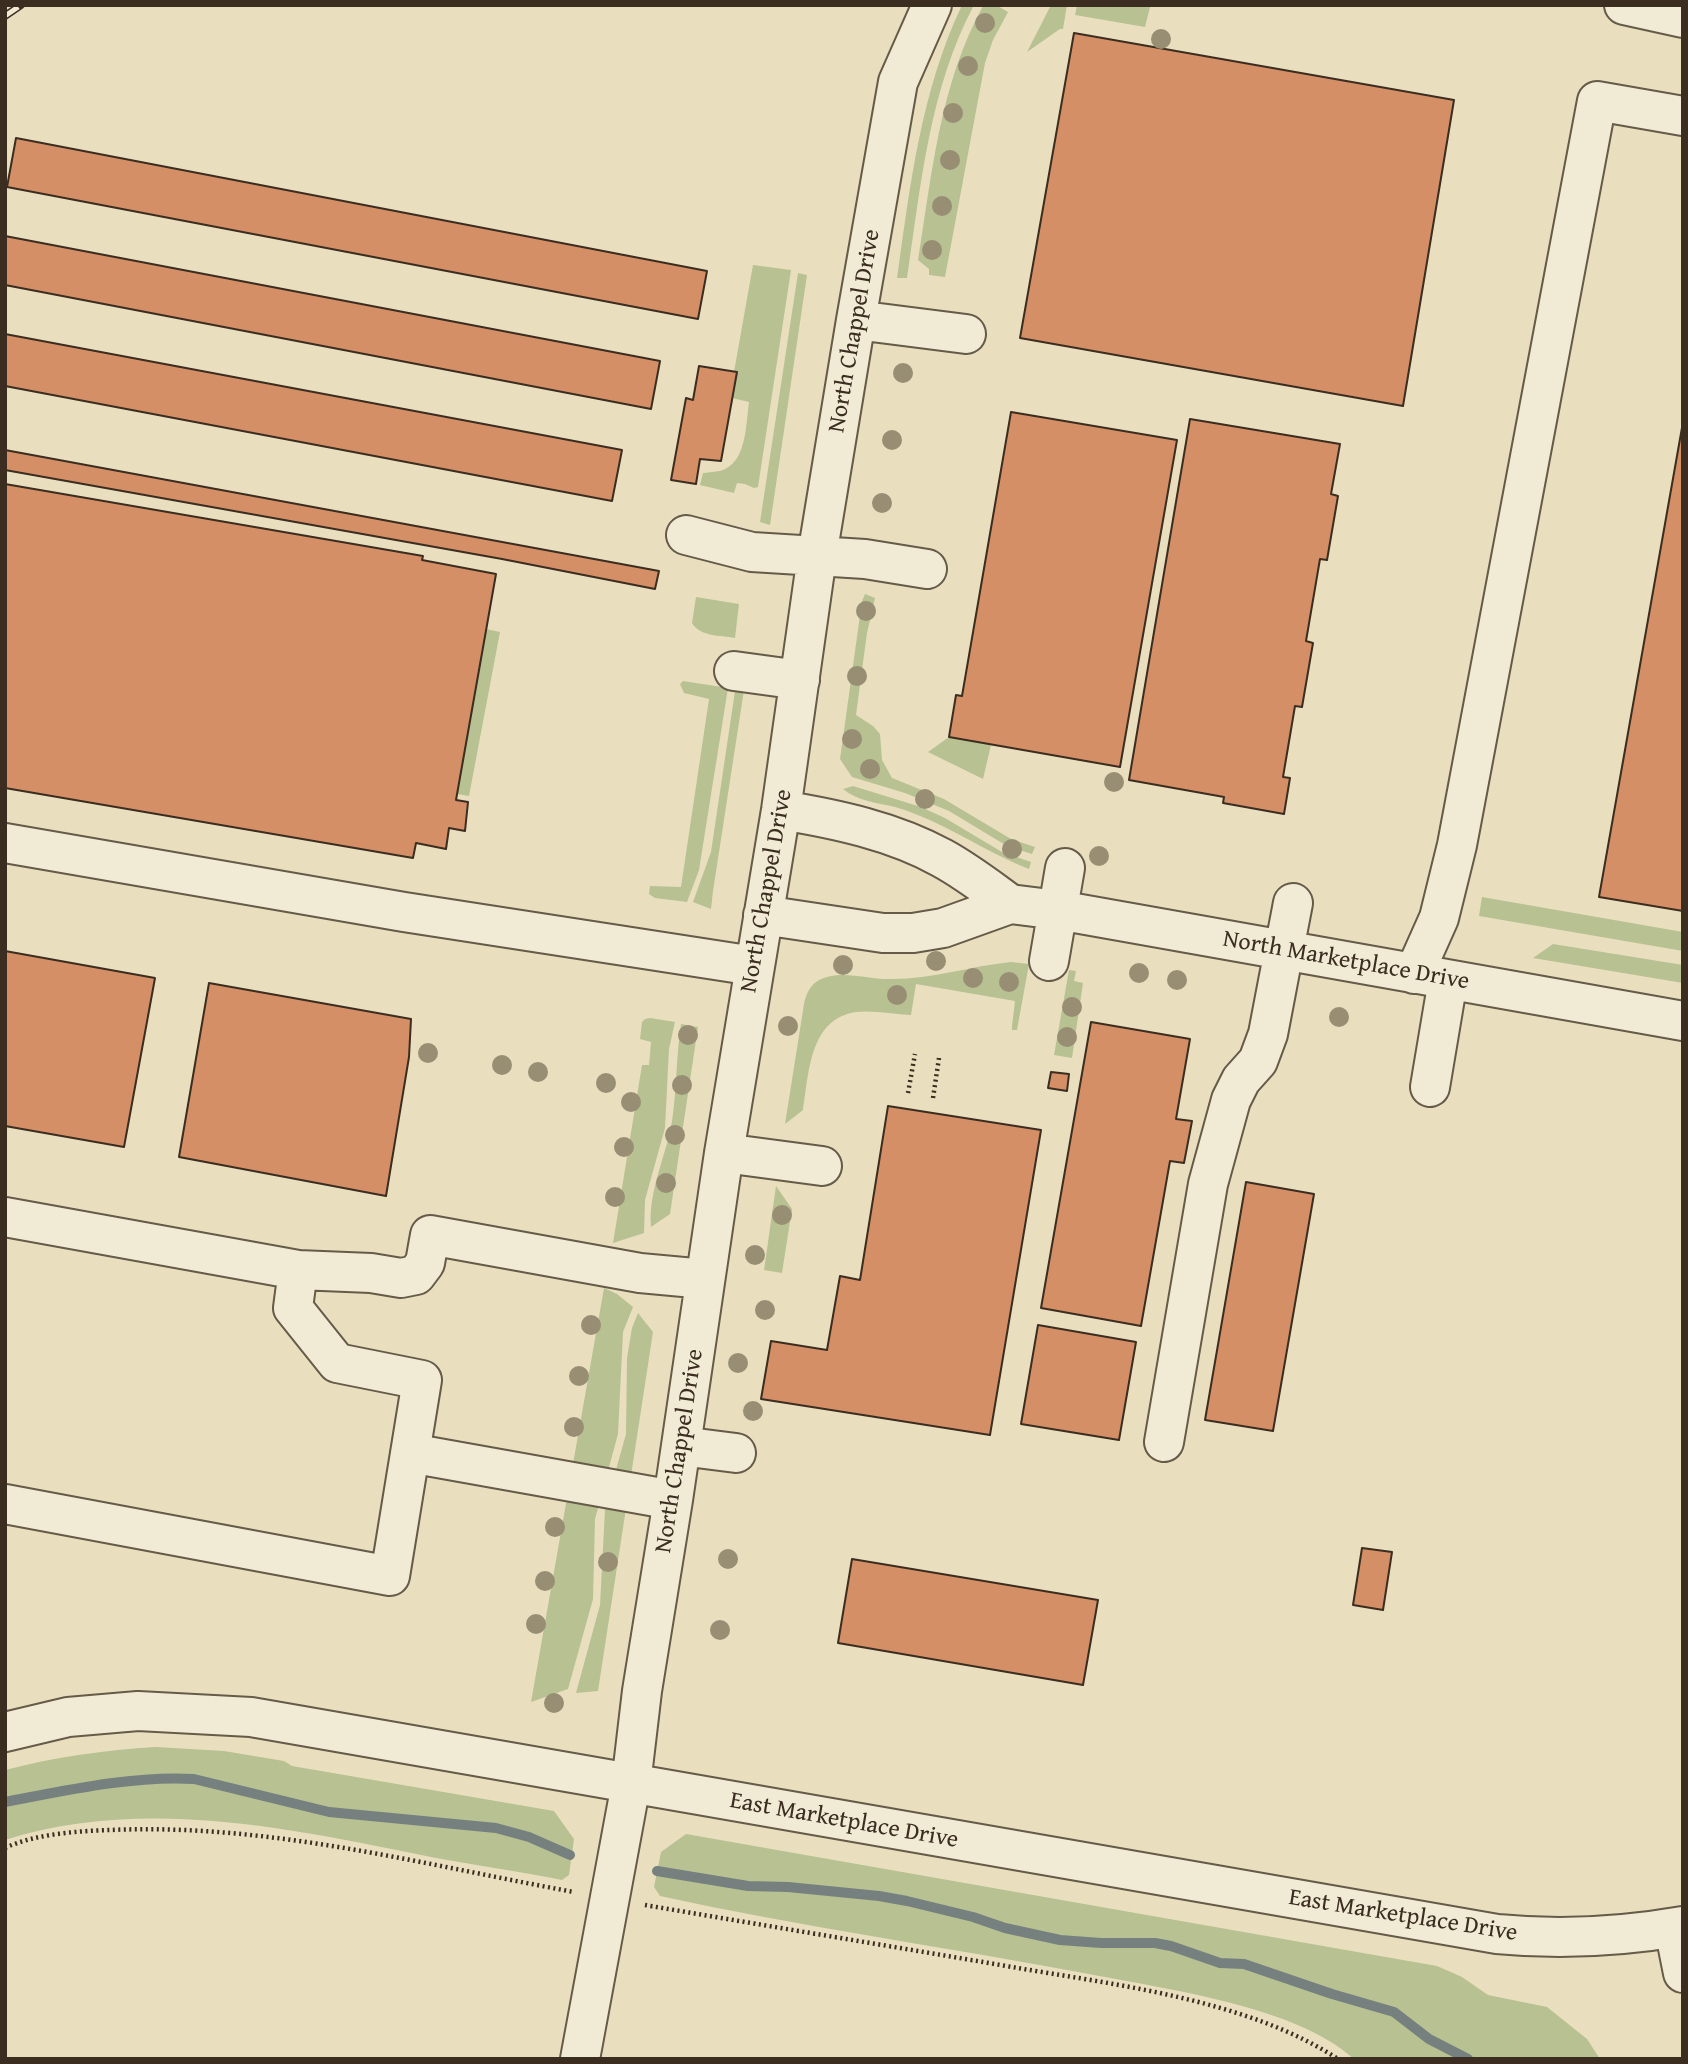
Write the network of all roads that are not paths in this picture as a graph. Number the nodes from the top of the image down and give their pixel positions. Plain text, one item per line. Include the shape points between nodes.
1 (932, 5) edge
2 (1624, 5) edge
3 (1683, 19) edge
4 (1683, 116) edge
5 (856, 320) junction
6 (966, 334) dead end
7 (686, 535) dead end
8 (817, 556) junction
9 (927, 569) dead end
10 (734, 671) dead end
11 (800, 680) junction
12 (781, 810) junction
13 (5, 843) edge
14 (1065, 868) dead end
15 (1293, 903) dead end
16 (1010, 904) junction
17 (1058, 910) junction
18 (763, 915) junction
19 (1285, 949) junction
20 (1049, 961) dead end
21 (754, 966) junction
22 (1431, 977) junction
23 (1683, 1021) edge
24 (1430, 1087) dead end
25 (724, 1153) junction
26 (822, 1166) dead end
27 (5, 1217) edge
28 (298, 1270) junction
29 (705, 1279) junction
30 (1164, 1442) dead end
31 (681, 1446) junction
32 (410, 1453) junction
33 (736, 1453) dead end
34 (673, 1500) junction
35 (5, 1504) edge
36 (5, 1732) edge
37 (631, 1784) junction
38 (1679, 1927) edge
39 (1683, 1973) edge
40 (580, 2059) edge

1 - 5 street, North Chappel Drive via 898,82
2 - 3 street
4 - 22 street via 1597,101
5 - 6 street
5 - 8 street, North Chappel Drive
7 - 8 street via 752,552
8 - 9 street
8 - 11 street, North Chappel Drive
10 - 11 street
11 - 12 street, North Chappel Drive
12 - 16 street via 844,821 902,841 942,858
12 - 18 street, North Chappel Drive
13 - 21 street
14 - 17 street
15 - 19 street
16 - 17 street, North Marketplace Drive
16 - 18 street via 943,928 913,933 883,933
17 - 19 street, North Marketplace Drive
17 - 20 street
18 - 21 street, North Chappel Drive
19 - 22 street, North Marketplace Drive
19 - 30 street via 1268,1034 1258,1060 1231,1100 1208,1184
21 - 25 street, North Chappel Drive
22 - 23 street, North Marketplace Drive
22 - 24 street
25 - 26 street
25 - 29 street, North Chappel Drive
27 - 28 street
28 - 29 street via 401,1278 416,1275 425,1263 430,1236 640,1273
28 - 32 street via 293,1308 337,1363 422,1380
29 - 31 street, North Chappel Drive
31 - 33 street
31 - 34 street, North Chappel Drive
32 - 34 street
32 - 35 street via 390,1576
34 - 37 street, North Chappel Drive
36 - 37 street, East Marketplace Drive via 68,1717 138,1711 251,1717
37 - 38 street, East Marketplace Drive via 1497,1934 1605,1937
37 - 40 street, North Chappel Drive
38 - 39 street

